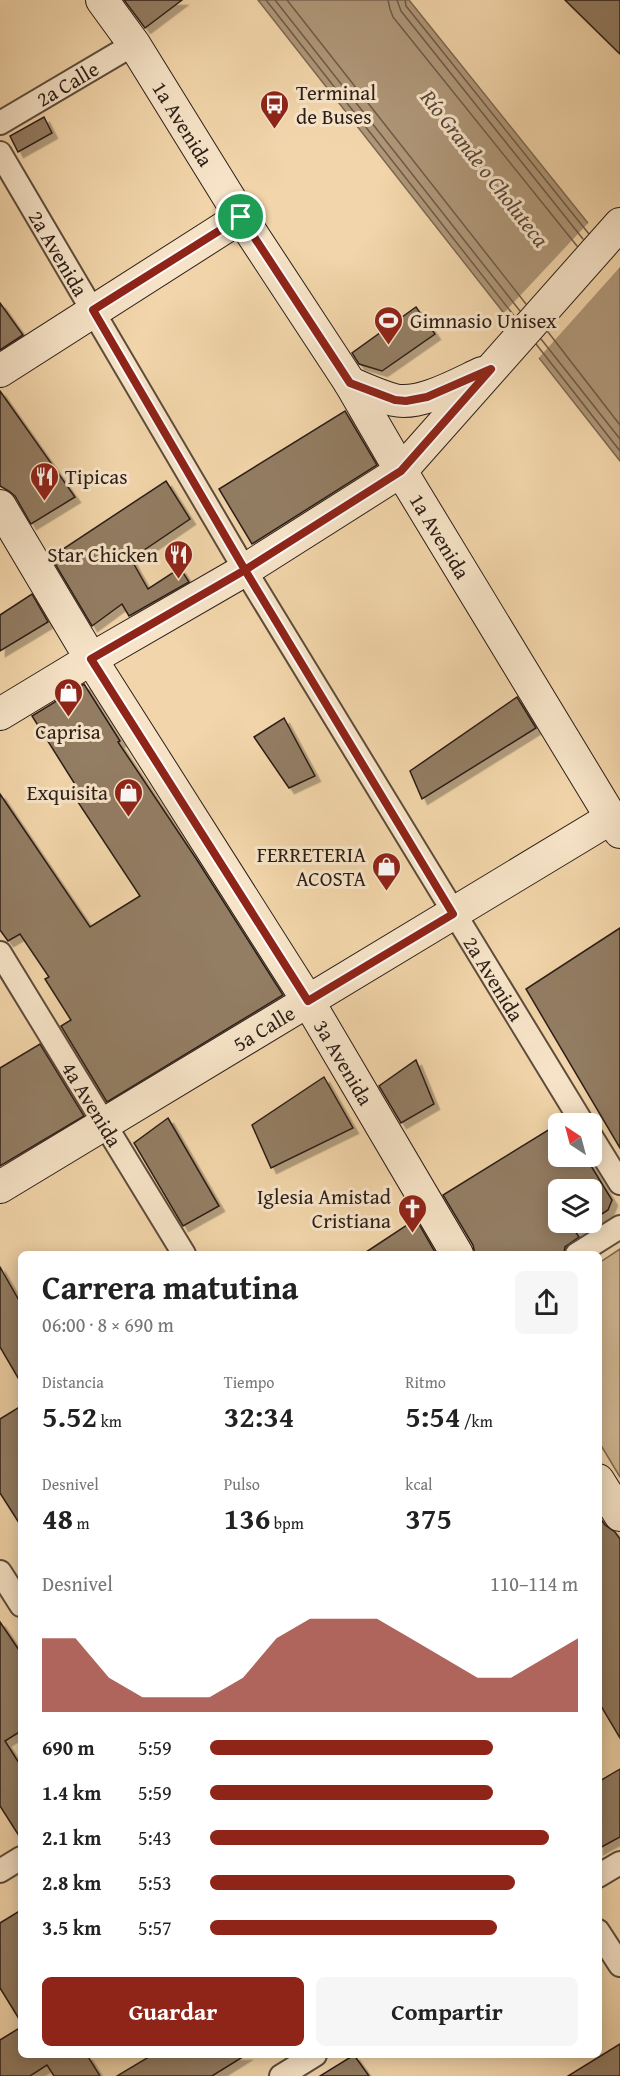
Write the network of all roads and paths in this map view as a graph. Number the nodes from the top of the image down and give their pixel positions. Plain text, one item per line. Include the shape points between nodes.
1 (102, 0) edge
2 (134, 44) junction
3 (0, 123) edge
4 (0, 153) edge
5 (241, 217) junction
6 (620, 224) edge
7 (93, 310) junction
8 (496, 363) junction
9 (0, 371) edge
10 (350, 383) junction
11 (401, 471) junction
12 (0, 506) edge
13 (245, 570) junction
14 (91, 659) junction
15 (0, 714) edge
16 (617, 821) edge
17 (453, 914) junction
18 (0, 953) edge
19 (308, 1001) junction
20 (576, 1113) edge
21 (105, 1124) junction
22 (602, 1154) edge
23 (620, 1183) edge
24 (0, 1187) edge
25 (620, 1227) edge
26 (182, 1251) edge
27 (455, 1251) edge
28 (582, 1251) edge
29 (0, 1572) edge
30 (15, 1603) edge
31 (18, 1860) edge
32 (620, 1863) edge
33 (0, 1871) edge
34 (602, 1874) edge
35 (602, 1937) edge
36 (620, 1965) edge
37 (307, 2062) edge
38 (281, 2076) edge

1 - 2 street, 1a Avenida
2 - 3 street, 2a Calle
2 - 5 street, 1a Avenida
4 - 7 street, 2a Avenida
5 - 7 street
5 - 10 street, 1a Avenida
6 - 8 street
7 - 9 street
7 - 13 street, 2a Avenida
8 - 10 street via 427,397 406,401
8 - 11 street
10 - 11 street, 1a Avenida
11 - 13 street
11 - 16 street, 1a Avenida
12 - 14 street, 3a Avenida
13 - 14 street
13 - 17 street, 2a Avenida
14 - 15 street
14 - 19 street, 3a Avenida
16 - 17 street, 5a Calle
17 - 19 street, 5a Calle
17 - 20 street, 2a Avenida
18 - 21 street, 4a Avenida
19 - 21 street, 5a Calle
19 - 27 street, 3a Avenida
21 - 24 street, 5a Calle
21 - 26 street, 4a Avenida
22 - 23 street
25 - 28 street
29 - 30 street
31 - 33 street
32 - 34 street
35 - 36 street
37 - 38 street

